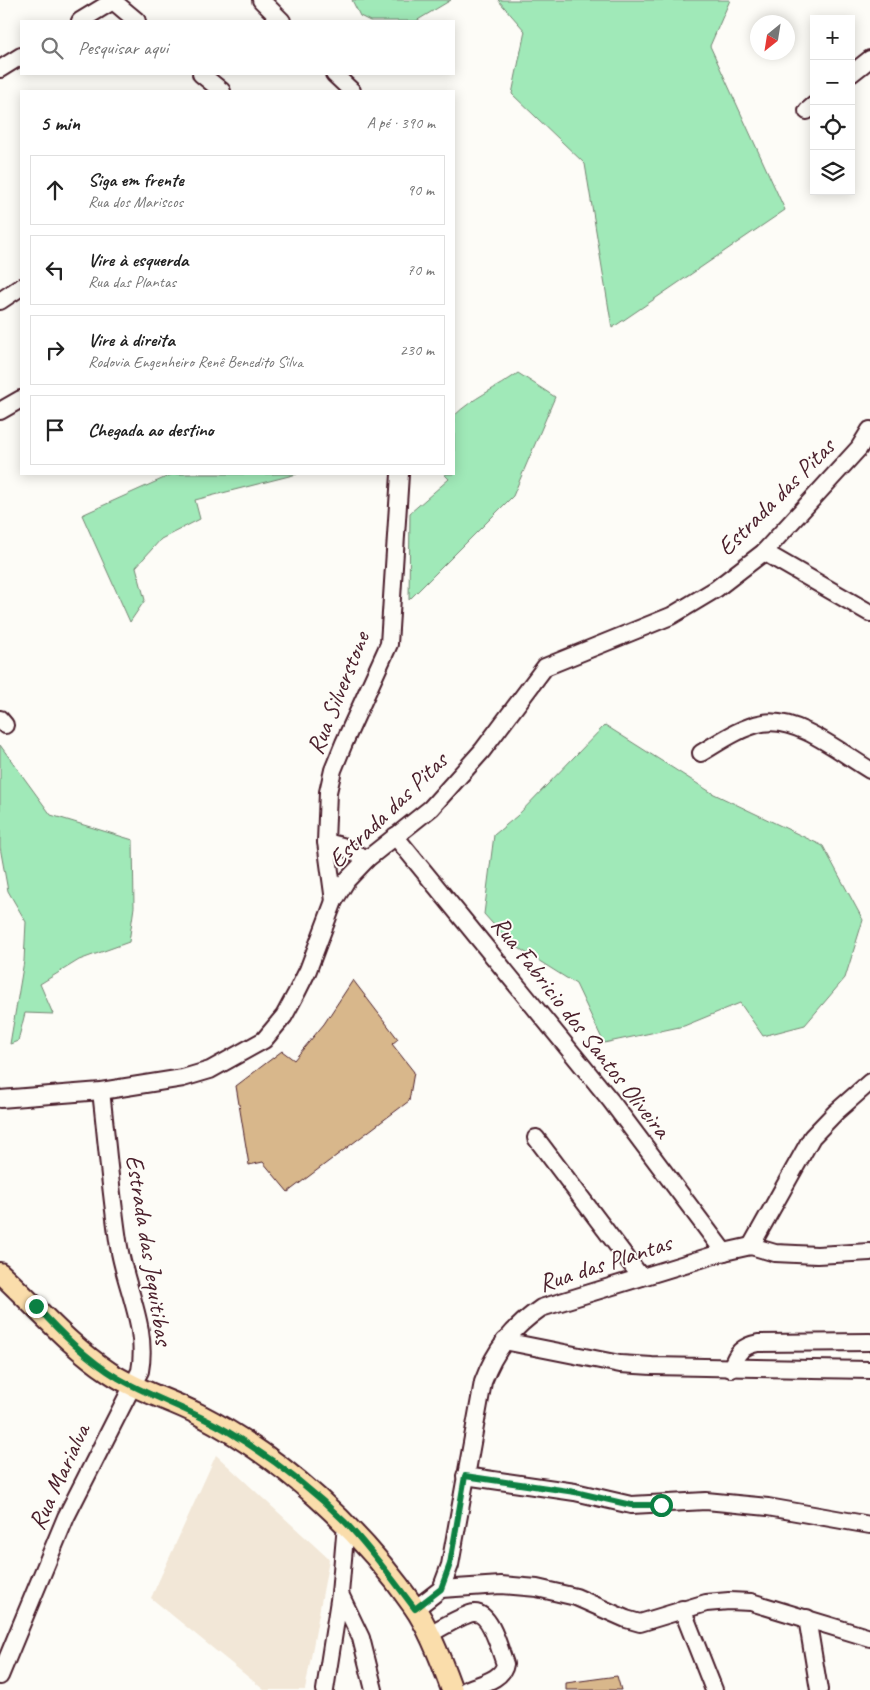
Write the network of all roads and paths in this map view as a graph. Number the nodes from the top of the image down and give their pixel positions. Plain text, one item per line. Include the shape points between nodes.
1 (261, 0) edge
2 (113, 1) edge
3 (82, 20) edge
4 (136, 20) edge
5 (281, 20) edge
6 (20, 57) edge
7 (870, 59) edge
8 (0, 69) edge
9 (855, 71) edge
10 (202, 75) edge
11 (335, 75) edge
12 (221, 90) edge
13 (351, 90) edge
14 (20, 288) edge
15 (0, 301) edge
16 (20, 400) edge
17 (0, 411) edge
18 (870, 430) edge
19 (864, 451) edge
20 (400, 475) edge
21 (764, 552) junction
22 (870, 613) edge
23 (701, 752) dead end
24 (870, 770) edge
25 (395, 836) junction
26 (326, 842) junction
27 (367, 859) junction
28 (334, 901) junction
29 (870, 1082) edge
30 (101, 1091) junction
31 (0, 1099) edge
32 (536, 1138) dead end
33 (751, 1246) junction
34 (724, 1252) junction
35 (870, 1252) edge
36 (0, 1273) edge
37 (641, 1276) junction
38 (504, 1341) junction
39 (870, 1342) edge
40 (731, 1368) junction
41 (870, 1370) edge
42 (131, 1385) junction
43 (465, 1476) junction
44 (346, 1524) junction
45 (870, 1525) edge
46 (441, 1589) junction
47 (340, 1594) junction
48 (415, 1609) junction
49 (682, 1609) junction
50 (807, 1618) junction
51 (428, 1635) junction
52 (870, 1638) edge
53 (0, 1676) edge
54 (325, 1690) edge
55 (374, 1690) edge
56 (452, 1690) edge
57 (466, 1690) edge
58 (714, 1690) edge
59 (819, 1690) edge

1 - 5 street
2 - 3 street
2 - 4 street
6 - 8 street
7 - 9 street
10 - 12 street
11 - 13 street
14 - 15 street
16 - 17 street
18 - 19 street, Estrada das Pitas
19 - 21 street, Estrada das Pitas
20 - 26 street, Rua Silverstone via 389,644 333,770 328,792
21 - 22 street
21 - 25 street, Estrada das Pitas via 716,589 671,616 545,667 482,751 438,801
23 - 24 street via 736,732 764,723 784,723 801,728
25 - 27 street, Estrada das Pitas
25 - 34 street, Rua Fabricio dos Santos Oliveira via 611,1101
26 - 27 street
26 - 28 street, Rua Silverstone
27 - 28 street, Estrada das Pitas via 347,880
28 - 30 street, Estrada das Pitas via 308,970 284,1016 264,1040 210,1070 183,1078
29 - 33 street via 812,1138
30 - 31 street, Estrada das Pitas
30 - 42 street, Estrada das Jequitibas via 119,1246 142,1335 140,1371
32 - 37 street
33 - 34 street, Rua das Plantas
33 - 35 street, Rua das Plantas via 775,1253
34 - 37 street, Rua das Plantas
36 - 42 main road via 63,1335
37 - 38 street, Rua das Plantas via 541,1308
38 - 40 street via 620,1364
38 - 43 street, Rua das Plantas via 483,1382
39 - 40 street via 746,1345 736,1354
40 - 41 street
42 - 44 main road via 229,1432 313,1493
42 - 53 street, Rua Marialva via 66,1517
43 - 45 street via 575,1492 631,1505 706,1501 768,1507
43 - 46 street, Rua das Plantas via 450,1564
44 - 47 street
44 - 48 main road
46 - 48 street
46 - 49 street via 501,1585 537,1588 576,1597 640,1623
47 - 54 street
47 - 55 street via 354,1618
48 - 51 main road
49 - 50 street via 706,1603 751,1602
49 - 58 street
50 - 52 street
50 - 59 street
51 - 56 main road
51 - 57 street via 474,1613 490,1622 505,1664 504,1670 500,1676

